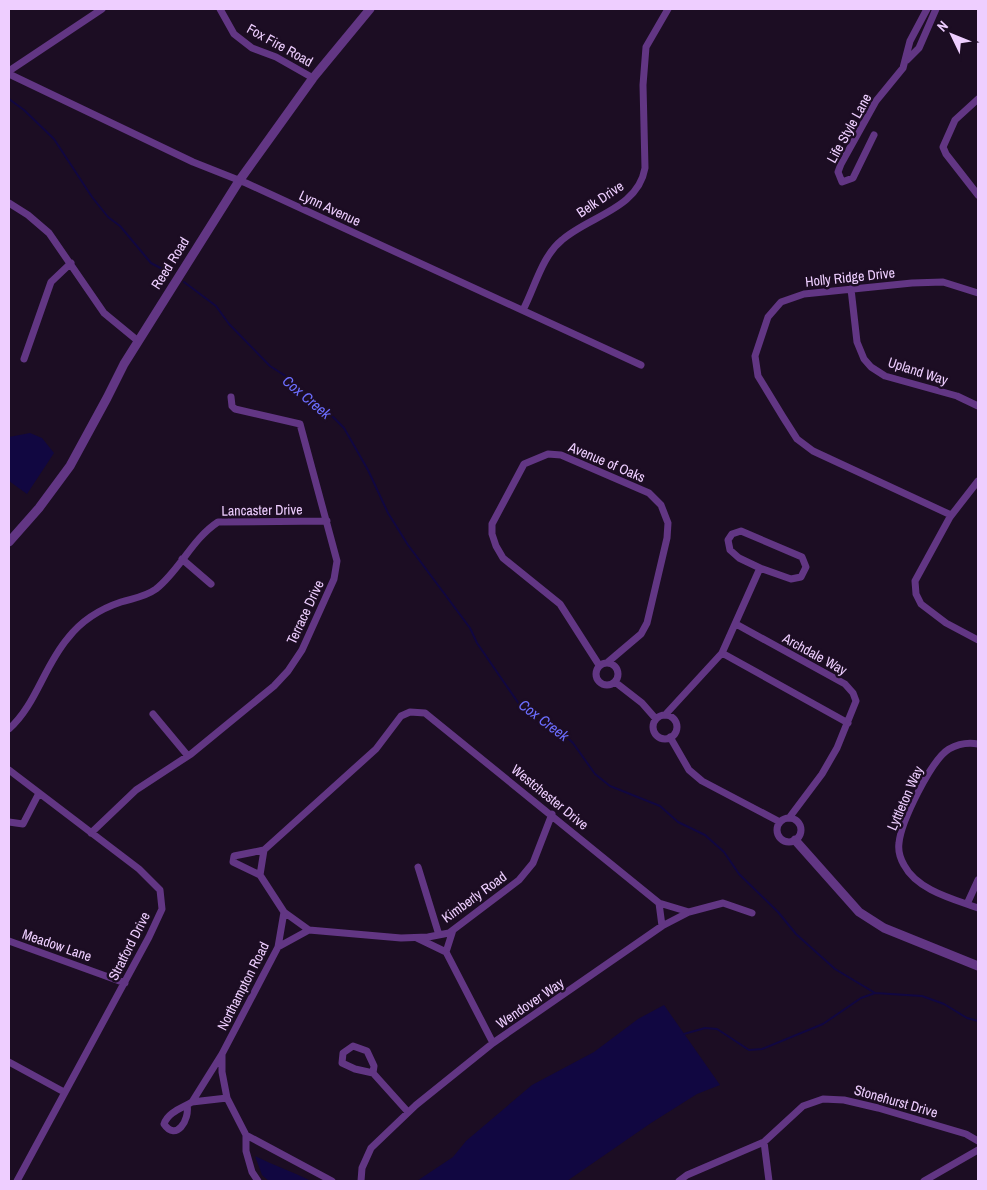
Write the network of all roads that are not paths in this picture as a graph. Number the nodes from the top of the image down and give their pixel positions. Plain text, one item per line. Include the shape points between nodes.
1 (102, 9) edge
2 (220, 9) edge
3 (370, 9) edge
4 (668, 9) edge
5 (927, 9) edge
6 (936, 9) edge
7 (906, 63) junction
8 (9, 72) edge
9 (313, 78) junction
10 (978, 99) edge
11 (874, 135) dead end
12 (240, 181) junction
13 (978, 195) edge
14 (9, 203) edge
15 (71, 263) junction
16 (851, 289) junction
17 (978, 293) edge
18 (523, 310) junction
19 (138, 341) junction
20 (24, 359) dead end
21 (641, 365) dead end
22 (231, 397) dead end
23 (978, 406) edge
24 (978, 481) edge
25 (952, 514) junction
26 (327, 521) junction
27 (9, 542) edge
28 (182, 559) junction
29 (760, 568) junction
30 (211, 584) dead end
31 (736, 624) junction
32 (978, 640) edge
33 (722, 652) junction
34 (608, 662) junction
35 (599, 665) junction
36 (615, 682) junction
37 (153, 714) dead end
38 (665, 715) junction
39 (656, 718) junction
40 (848, 723) junction
41 (9, 729) edge
42 (670, 737) junction
43 (978, 744) edge
44 (188, 756) junction
45 (9, 770) edge
46 (40, 793) junction
47 (552, 814) junction
48 (789, 818) junction
49 (9, 822) edge
50 (780, 822) junction
51 (91, 833) junction
52 (795, 840) junction
53 (264, 850) junction
54 (418, 867) dead end
55 (260, 875) junction
56 (978, 880) edge
57 (659, 903) junction
58 (967, 904) junction
59 (978, 908) edge
60 (284, 912) junction
61 (689, 912) junction
62 (752, 913) dead end
63 (662, 926) junction
64 (309, 930) junction
65 (453, 930) junction
66 (439, 935) junction
67 (416, 938) junction
68 (9, 941) edge
69 (278, 947) junction
70 (446, 952) junction
71 (978, 966) edge
72 (125, 983) junction
73 (493, 1043) junction
74 (222, 1054) junction
75 (9, 1062) edge
76 (373, 1073) junction
77 (64, 1092) junction
78 (227, 1098) junction
79 (408, 1112) junction
80 (246, 1135) junction
81 (978, 1141) edge
82 (764, 1142) junction
83 (978, 1150) edge
84 (17, 1181) edge
85 (258, 1181) edge
86 (332, 1181) edge
87 (361, 1181) edge
88 (679, 1181) edge
89 (769, 1181) edge
90 (924, 1181) edge

1 - 8 street
2 - 9 street, Fox Fire Road via 234,34 252,48 276,57
3 - 9 street, Reed Road
4 - 18 street, Belk Drive via 646,47 644,179 637,190 614,208 562,239 551,251
5 - 7 street, Life Style Lane via 910,41
6 - 7 street, Life Style Lane via 919,48
7 - 11 street, Life Style Lane via 859,128 838,172 842,182 853,178
8 - 12 street, Lynn Avenue via 193,162
9 - 12 street, Reed Road
10 - 13 street via 955,120 943,147
12 - 18 street, Lynn Avenue
12 - 19 street, Reed Road
14 - 15 street via 39,224
15 - 19 street via 104,313
15 - 20 street via 51,282
16 - 17 street, Holly Ridge Drive via 943,282
16 - 23 street, Upland Way via 856,342 871,367 885,376 957,396
16 - 25 street, Holly Ridge Drive via 804,294 781,302 768,317 760,337 755,356 758,376 798,438 813,451
18 - 21 street, Lynn Avenue
19 - 27 street, Reed Road via 65,474
22 - 26 street, Terrace Drive via 234,409 300,424
24 - 25 street
25 - 32 street via 915,581 916,594 921,604 946,623
26 - 28 street, Lancaster Drive via 218,522 205,531
26 - 44 street, Terrace Drive via 337,561 334,579 297,659 274,686
28 - 30 street
28 - 41 street, Lancaster Drive via 148,594 105,608 86,619 55,655 25,713
29 - 29 street via 791,579 801,577 806,567 802,557 741,531 732,534 728,540 730,550
29 - 31 street
31 - 33 street
31 - 40 street, Archdale Way via 845,684 856,701
33 - 38 street
33 - 40 street
34 - 35 street
34 - 35 street, Avenue of Oaks via 641,634 647,623 667,538 665,512 649,493 574,460 548,454 535,457 524,464 497,512 492,534 503,558 560,604
34 - 36 street via 617,669
35 - 36 street via 595,675 599,683 607,686
36 - 39 street
37 - 44 street
38 - 39 street
38 - 42 street via 674,718 677,726
39 - 42 street via 653,727 657,735
40 - 48 street, Archdale Way via 822,774
42 - 50 street via 690,770 702,781
43 - 58 street, Lyttleton Way via 957,745 936,762 921,787 899,844 901,859 915,878 941,894
44 - 51 street, Terrace Drive via 136,790
45 - 46 street, Stratford Drive
46 - 49 street via 23,824
46 - 51 street, Stratford Drive
47 - 53 street, Westchester Drive via 425,713 410,712 401,716 376,749
47 - 57 street, Westchester Drive
47 - 65 street, Kimberly Road via 533,863 519,880
48 - 50 street
48 - 52 street via 798,821 802,830
50 - 52 street via 777,831 781,839 790,843
51 - 72 street, Stratford Drive via 139,869 160,890 163,900 162,909
52 - 71 street via 859,912 884,928
53 - 55 street
53 - 55 street via 234,856 233,862
54 - 66 street
55 - 60 street
56 - 58 street
57 - 61 street
57 - 63 street
58 - 59 street, Lyttleton Way
60 - 64 street
60 - 69 street, Northampton Road
61 - 62 street, Wendover Way via 723,904
61 - 63 street, Wendover Way
63 - 73 street, Wendover Way
64 - 67 street, Kimberly Road
64 - 69 street
65 - 66 street, Kimberly Road
65 - 70 street
66 - 67 street, Kimberly Road
67 - 70 street
68 - 72 street, Meadow Lane
69 - 74 street, Northampton Road
70 - 73 street
72 - 77 street, Stratford Drive
73 - 79 street, Wendover Way
74 - 78 street
74 - 78 street, Northampton Road via 190,1103
75 - 77 street
76 - 76 street via 342,1063 343,1053 353,1046 368,1050
76 - 79 street
77 - 84 street, Stratford Drive
78 - 80 street
79 - 87 street, Wendover Way via 372,1148 362,1168
80 - 85 street via 246,1150
80 - 86 street
81 - 82 street, Stonehurst Drive via 966,1134 878,1108 823,1099 803,1106
82 - 88 street, Stonehurst Drive
82 - 89 street
83 - 90 street

